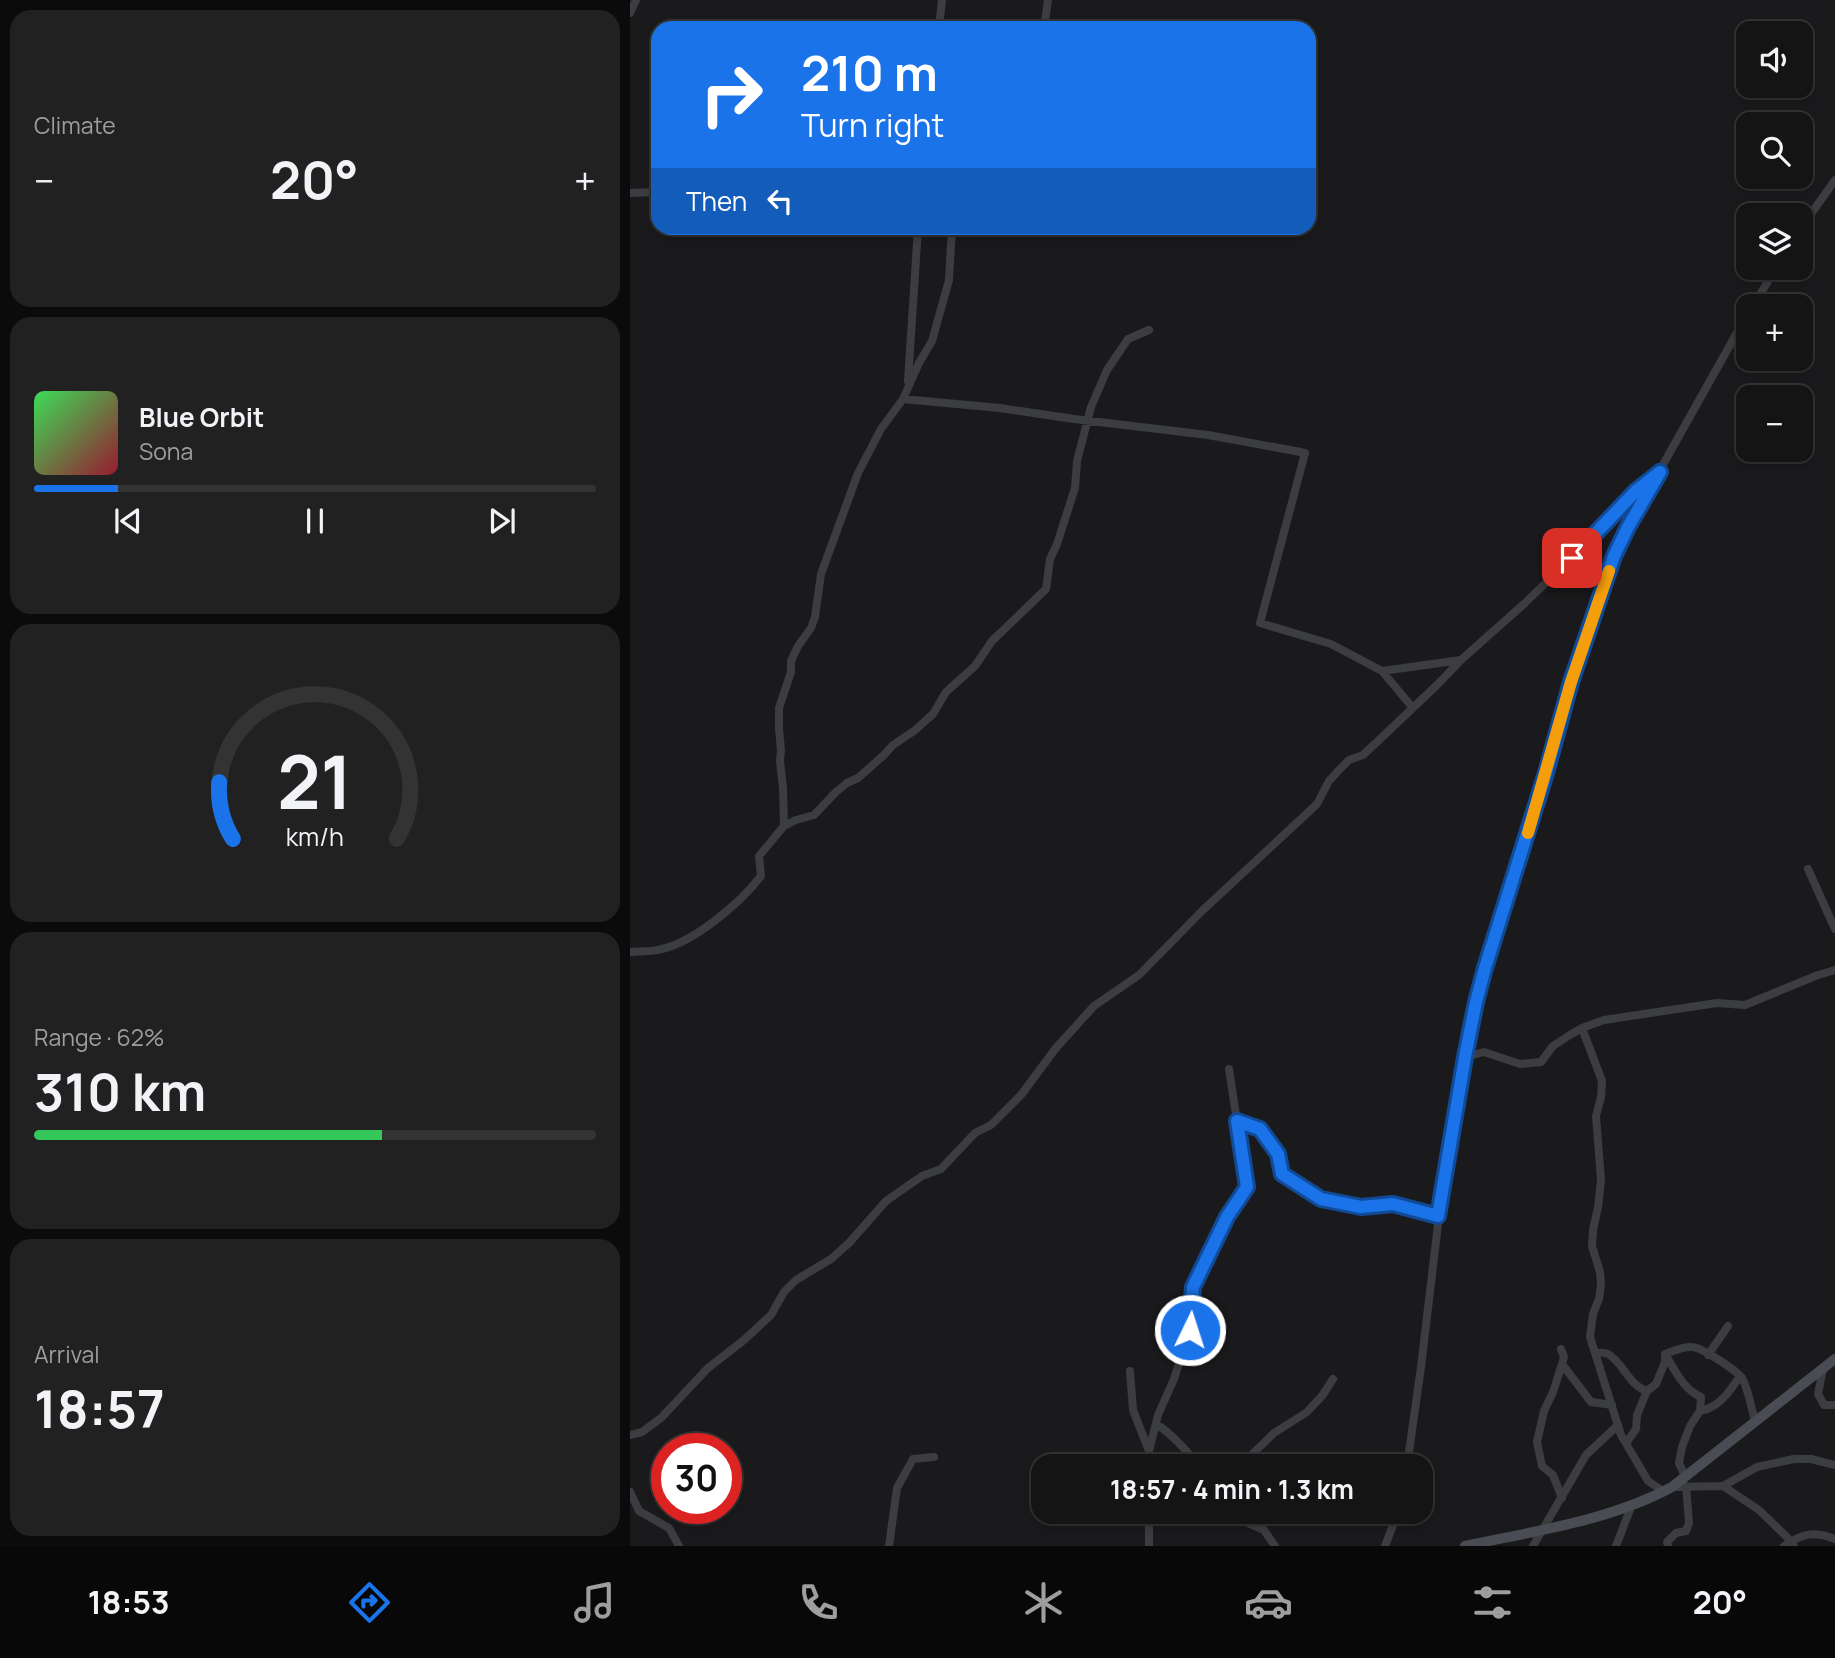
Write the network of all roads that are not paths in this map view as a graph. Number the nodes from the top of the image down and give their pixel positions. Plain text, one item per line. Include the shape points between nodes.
1 (636, 0) edge
2 (942, 0) edge
3 (1048, 0) edge
4 (630, 13) edge
5 (940, 21) edge
6 (1045, 21) edge
7 (1835, 180) edge
8 (651, 192) edge
9 (630, 193) edge
10 (1813, 211) edge
11 (918, 235) edge
12 (952, 235) edge
13 (1149, 330) dead end
14 (1736, 335) edge
15 (907, 387) junction
16 (903, 399) junction
17 (1088, 421) junction
18 (1660, 472) junction
19 (1461, 660) junction
20 (1382, 671) junction
21 (1412, 707) junction
22 (784, 826) junction
23 (1808, 869) dead end
24 (1835, 929) edge
25 (630, 952) edge
26 (1835, 970) edge
27 (1582, 1028) junction
28 (1465, 1057) junction
29 (1229, 1069) dead end
30 (1237, 1121) junction
31 (1438, 1216) junction
32 (1728, 1326) dead end
33 (1561, 1349) dead end
34 (1595, 1353) junction
35 (1665, 1354) junction
36 (1708, 1355) junction
37 (1835, 1359) edge
38 (1562, 1364) junction
39 (1823, 1368) junction
40 (1130, 1371) dead end
41 (1740, 1376) junction
42 (1333, 1379) dead end
43 (1647, 1391) junction
44 (1612, 1405) junction
45 (1835, 1405) edge
46 (1700, 1411) junction
47 (1755, 1420) junction
48 (1156, 1424) junction
49 (1618, 1425) junction
50 (630, 1435) edge
51 (1626, 1443) junction
52 (1149, 1451) joint
53 (1189, 1454) edge
54 (1252, 1454) edge
55 (1409, 1454) edge
56 (934, 1457) dead end
57 (1835, 1465) edge
58 (1686, 1481) junction
59 (1723, 1486) junction
60 (1668, 1489) junction
61 (630, 1492) edge
62 (1562, 1498) junction
63 (1631, 1507) junction
64 (1149, 1524) edge
65 (1250, 1524) edge
66 (1393, 1524) edge
67 (1541, 1530) junction
68 (1835, 1539) edge
69 (1790, 1544) edge
70 (679, 1546) edge
71 (889, 1546) edge
72 (1149, 1546) edge
73 (1275, 1546) edge
74 (1385, 1546) edge
75 (1465, 1546) edge
76 (1532, 1546) edge
77 (1616, 1546) edge
78 (1668, 1546) edge

1 - 4 street
2 - 5 street
3 - 6 street
7 - 10 street
8 - 9 street
11 - 15 street
12 - 15 street via 949,279 932,341
13 - 17 street via 1128,340 1107,370
14 - 18 street
15 - 16 street
16 - 17 street
16 - 22 street via 858,472 821,574 815,617 790,661 779,708
17 - 20 street via 1303,453 1259,624 1331,644
17 - 22 street via 1075,488 1050,559 1046,589 992,641 975,666 946,692 933,714 814,815
18 - 19 street
18 - 28 street via 1614,556 1571,682 1485,968
19 - 20 street
19 - 21 street
20 - 21 street
21 - 50 street via 1363,755 1349,760 1329,781 1317,804 1139,975 1094,1006 991,1125 975,1133 941,1169 922,1176 886,1201 831,1259 796,1280 771,1315 708,1368 662,1418
22 - 25 street via 759,856 761,876 729,909 695,934 663,949
23 - 24 street
26 - 27 street via 1745,1005 1717,1003 1628,1015
27 - 28 street via 1553,1046 1541,1062 1520,1064 1484,1052
27 - 34 street via 1602,1081 1596,1116 1601,1180 1592,1246 1601,1285 1590,1337
28 - 31 street
29 - 30 street
30 - 31 street via 1260,1129 1278,1154 1282,1174 1321,1199 1361,1207 1393,1204
30 - 48 street via 1247,1187 1193,1287 1190,1330
31 - 55 street
32 - 36 street
33 - 38 street
34 - 43 street via 1608,1354 1638,1389
34 - 44 street
35 - 36 street via 1689,1346
35 - 43 street via 1656,1384
35 - 46 street via 1680,1378 1701,1397
36 - 41 street
37 - 39 street
38 - 44 street via 1591,1402
38 - 62 street via 1537,1441 1542,1466 1553,1475
39 - 45 street via 1818,1394 1824,1405
39 - 47 street
40 - 52 street via 1133,1410
41 - 46 street via 1727,1396
41 - 47 street
42 - 54 street via 1307,1412
43 - 51 street via 1636,1429
44 - 49 street
46 - 58 street via 1682,1447 1679,1463
47 - 58 street
48 - 52 street
48 - 53 street
49 - 51 street
49 - 62 street via 1586,1455
51 - 60 street via 1648,1481
56 - 71 street via 913,1460 897,1488
57 - 59 street via 1794,1459 1757,1466
58 - 59 street
58 - 60 street
58 - 78 street via 1689,1523
59 - 69 street via 1759,1510
60 - 63 street
61 - 70 street via 639,1511 669,1528
62 - 67 street
63 - 67 street
63 - 77 street
64 - 72 street
65 - 73 street via 1264,1530
66 - 74 street
67 - 75 street
67 - 76 street
68 - 69 street via 1821,1533

